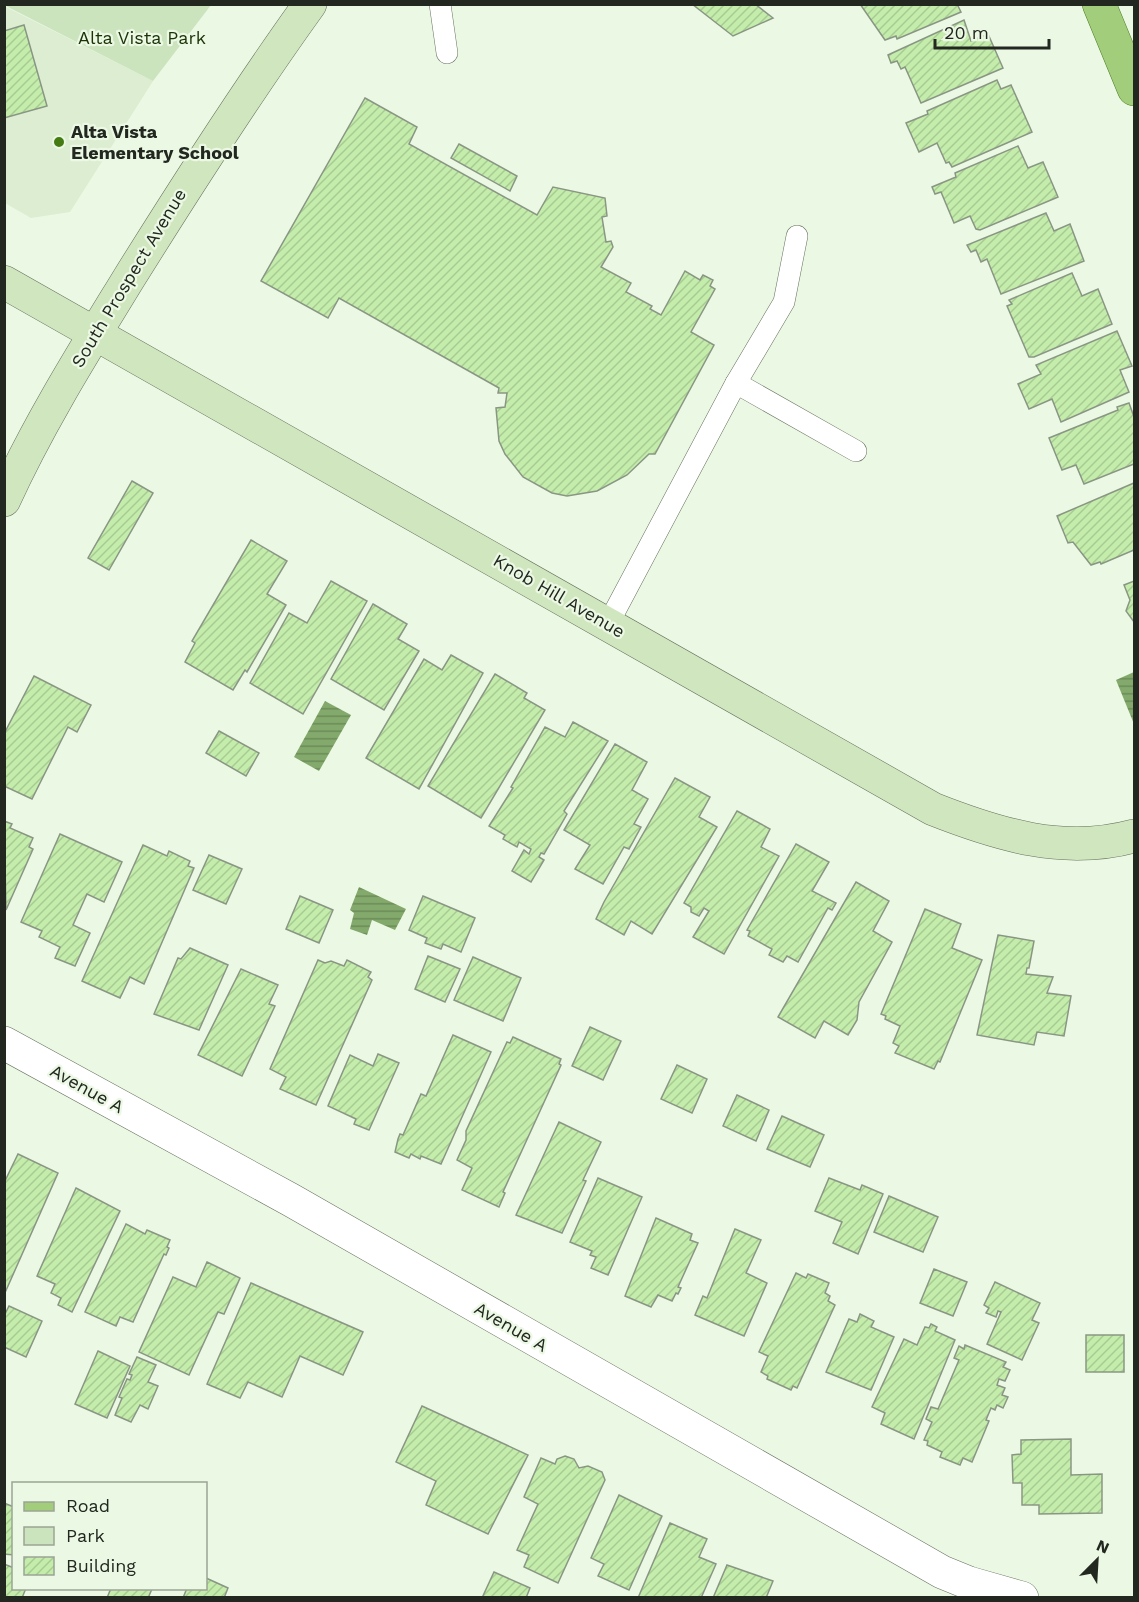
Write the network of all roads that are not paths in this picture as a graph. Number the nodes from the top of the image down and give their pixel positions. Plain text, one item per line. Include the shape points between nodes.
1 (310, 4) edge
2 (440, 4) edge
3 (1099, 4) edge
4 (447, 53) dead end
5 (1134, 89) edge
6 (797, 236) dead end
7 (4, 282) edge
8 (94, 332) junction
9 (736, 383) junction
10 (856, 451) dead end
11 (4, 500) edge
12 (609, 624) junction
13 (1134, 836) edge
14 (4, 1043) edge
15 (1022, 1598) edge

1 - 8 street, South Prospect Avenue via 242,98
2 - 4 lane
3 - 5 main road
6 - 9 lane via 784,302
7 - 8 street, Knob Hill Avenue
8 - 11 street, South Prospect Avenue
8 - 12 street, Knob Hill Avenue
9 - 10 lane
9 - 12 lane
12 - 13 street, Knob Hill Avenue via 933,809 985,830 1051,844 1107,844
14 - 15 street, Avenue A via 291,1200 942,1572

